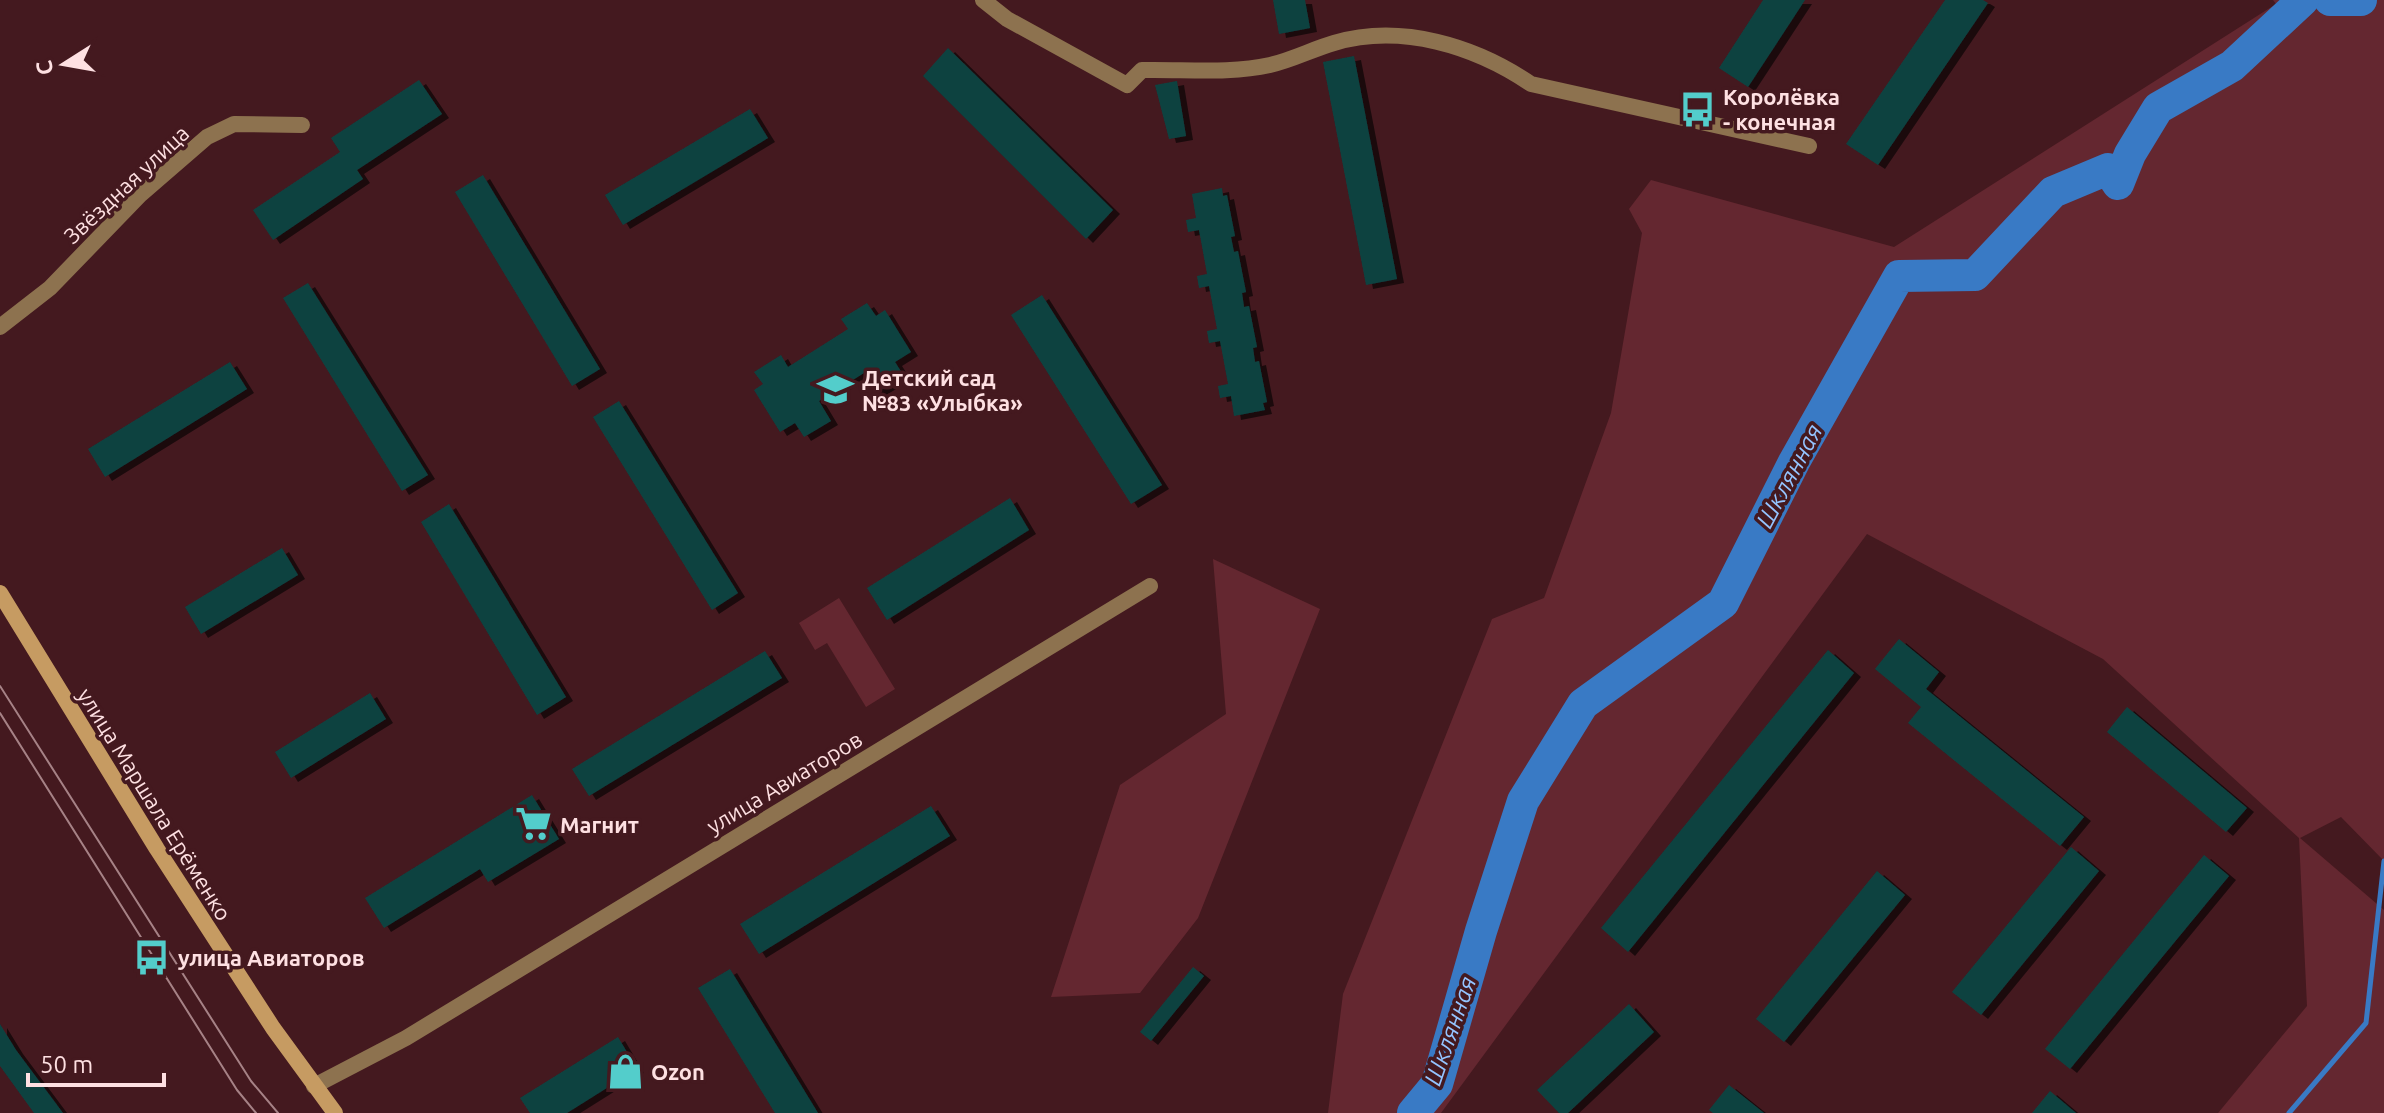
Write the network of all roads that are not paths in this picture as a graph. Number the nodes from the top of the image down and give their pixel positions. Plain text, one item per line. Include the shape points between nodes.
1 (983, 0) edge
2 (302, 125) dead end
3 (1809, 146) dead end
4 (0, 327) edge
5 (1150, 586) dead end
6 (0, 593) edge
7 (314, 1086) junction
8 (335, 1113) edge

1 - 3 street via 1007,19 1127,85 1142,70 1249,68 1336,42 1381,34 1418,36 1505,66 1531,84
2 - 4 street, Звёздная улица via 234,124 207,137 140,195 50,288
5 - 7 street, улица Авиаторов via 406,1038
6 - 7 main road, улица Маршала Ерёменко via 157,849
7 - 8 main road, улица Маршала Ерёменко

